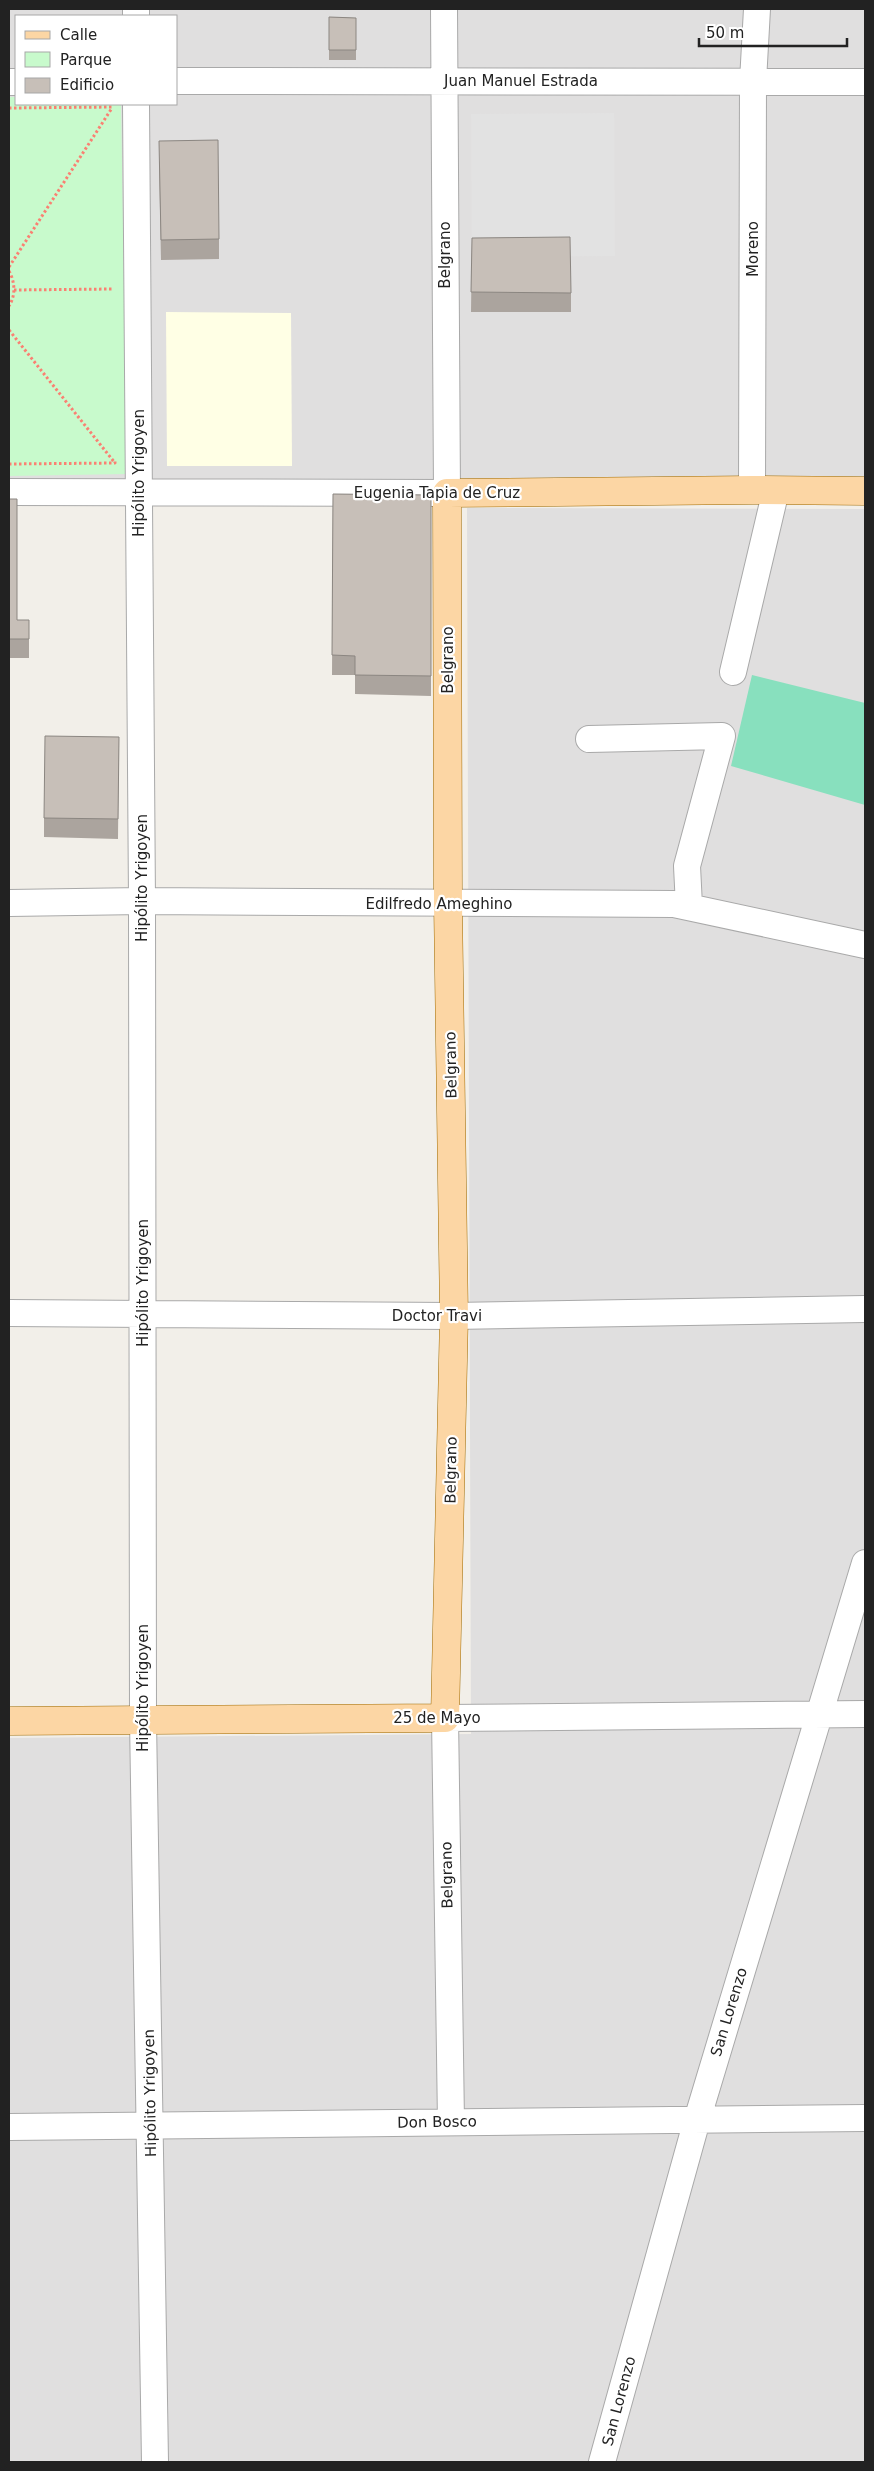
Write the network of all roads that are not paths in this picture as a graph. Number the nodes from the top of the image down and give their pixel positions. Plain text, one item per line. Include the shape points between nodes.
1 (444, 9) edge
2 (757, 9) edge
3 (178, 81) edge
4 (444, 81) junction
5 (753, 81) junction
6 (865, 82) edge
7 (124, 106) edge
8 (764, 490) junction
9 (9, 492) edge
10 (865, 492) edge
11 (139, 493) junction
12 (447, 493) junction
13 (733, 672) dead end
14 (589, 739) dead end
15 (142, 901) junction
16 (9, 903) edge
17 (448, 904) junction
18 (689, 906) junction
19 (865, 945) edge
20 (865, 1309) edge
21 (9, 1313) edge
22 (144, 1313) junction
23 (454, 1316) junction
24 (865, 1564) edge
25 (818, 1714) junction
26 (865, 1714) edge
27 (445, 1718) junction
28 (143, 1720) junction
29 (9, 1721) edge
30 (865, 2118) edge
31 (696, 2120) junction
32 (451, 2122) junction
33 (9, 2127) edge
34 (150, 2127) junction
35 (155, 2462) edge
36 (602, 2462) edge

1 - 4 street, Belgrano
2 - 5 street, Moreno
3 - 4 street, Juan Manuel Estrada
4 - 5 street, Juan Manuel Estrada
4 - 12 street, Belgrano
5 - 6 street, Juan Manuel Estrada
5 - 8 street, Moreno
7 - 11 street, Hipólito Yrigoyen
8 - 10 main road, Eugenia Tapia de Cruz
8 - 12 main road, Eugenia Tapia de Cruz
8 - 13 street, Moreno
9 - 11 street, Eugenia Tapia de Cruz
11 - 12 street, Eugenia Tapia de Cruz
11 - 15 street, Hipólito Yrigoyen
12 - 17 main road, Belgrano
14 - 18 street via 722,736 687,866
15 - 16 street, Edilfredo Ameghino
15 - 17 street, Edilfredo Ameghino
15 - 22 street, Hipólito Yrigoyen
17 - 18 street, Edilfredo Ameghino
17 - 23 main road, Belgrano
18 - 19 street, Edilfredo Ameghino
20 - 23 street, Doctor Travi
21 - 22 street, Doctor Travi
22 - 23 street, Doctor Travi
22 - 28 street, Hipólito Yrigoyen
23 - 27 main road, Belgrano
24 - 25 street, San Lorenzo
25 - 26 street, 25 de Mayo
25 - 27 street, 25 de Mayo
25 - 31 street, San Lorenzo
27 - 28 main road, 25 de Mayo
27 - 32 street, Belgrano
28 - 29 main road, 25 de Mayo
28 - 34 street, Hipólito Yrigoyen
30 - 31 street, Don Bosco
31 - 32 street, Don Bosco
31 - 36 street, San Lorenzo
32 - 34 street, Don Bosco
33 - 34 street, Don Bosco
34 - 35 street, Hipólito Yrigoyen

